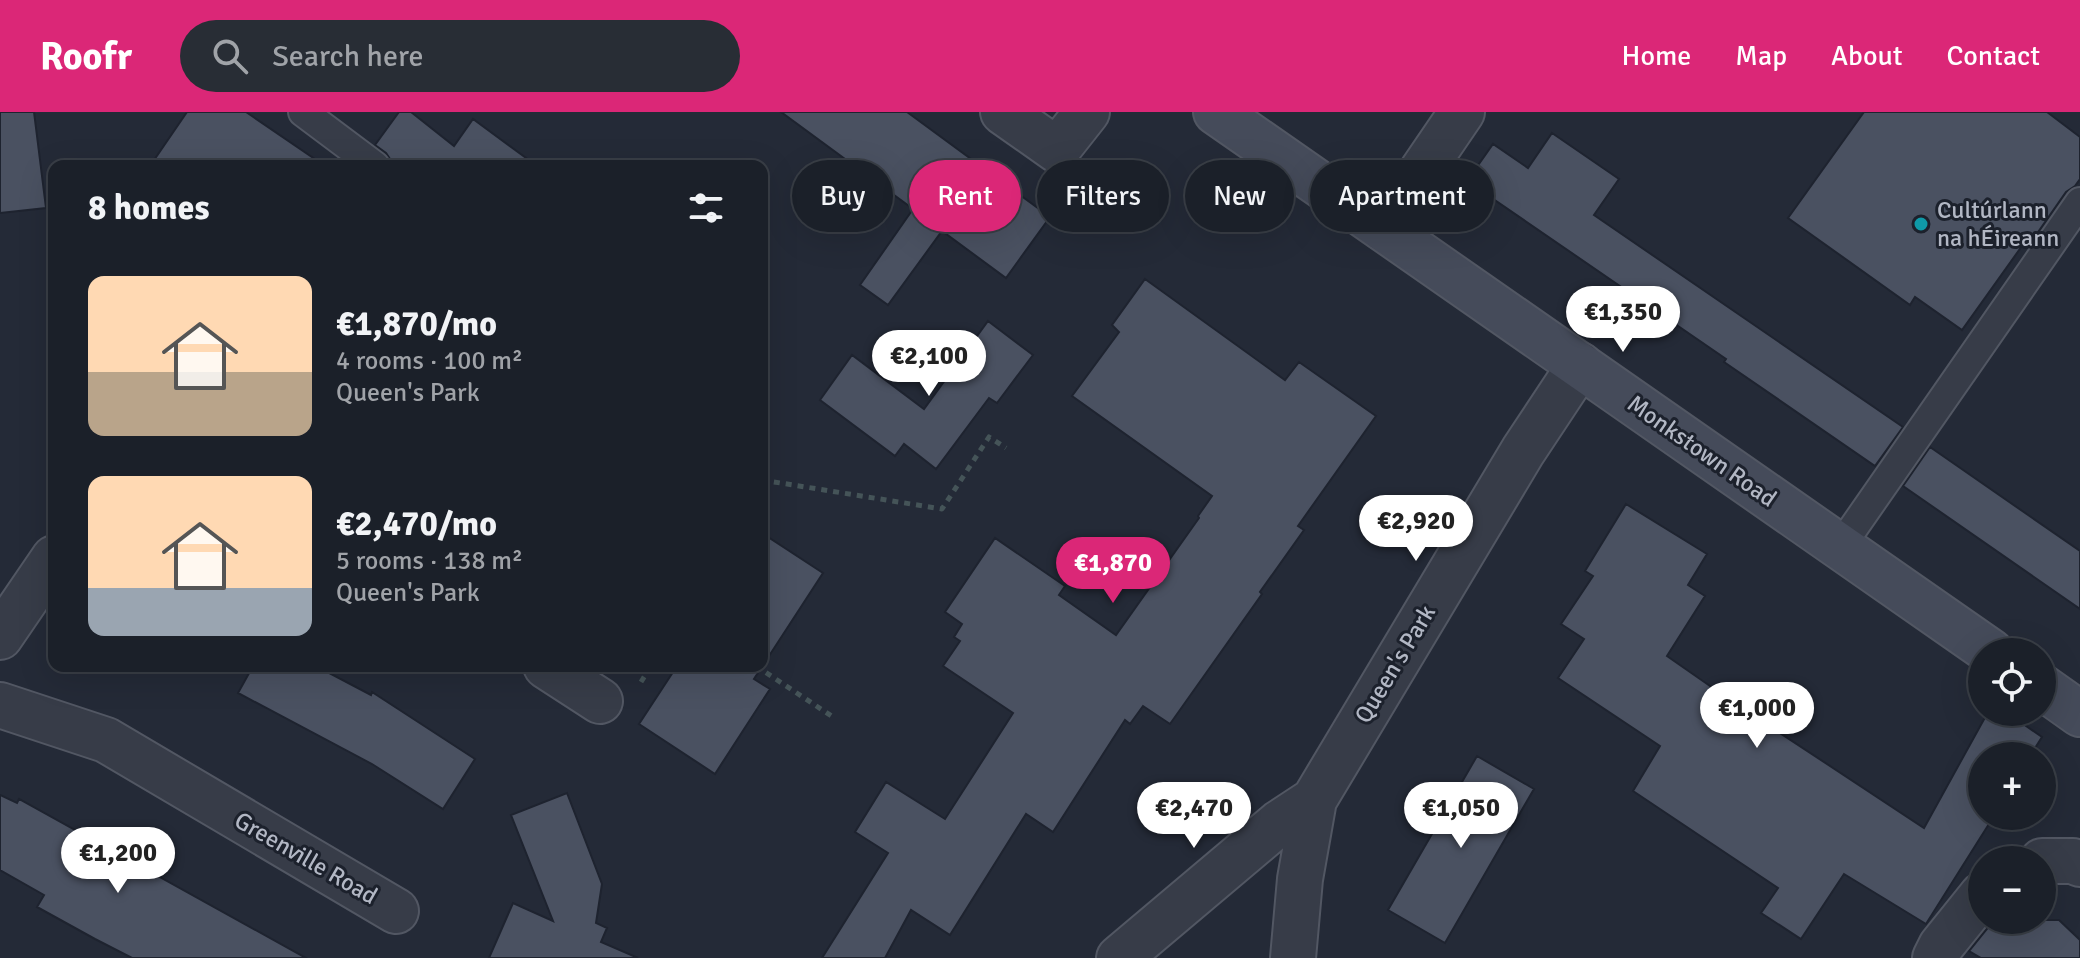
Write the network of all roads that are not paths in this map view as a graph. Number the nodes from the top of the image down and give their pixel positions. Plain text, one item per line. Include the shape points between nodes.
1 (303, 112) edge
2 (1003, 112) edge
3 (1087, 112) edge
4 (1216, 112) edge
5 (1462, 112) edge
6 (367, 160) edge
7 (1429, 160) edge
8 (1310, 177) edge
9 (2080, 202) edge
10 (1389, 232) edge
11 (1580, 365) junction
12 (1840, 547) junction
13 (48, 567) edge
14 (0, 637) edge
15 (1971, 638) edge
16 (555, 672) edge
17 (2056, 697) edge
18 (600, 701) dead end
19 (0, 705) edge
20 (2080, 714) edge
21 (1314, 800) junction
22 (2056, 861) edge
23 (2080, 864) edge
24 (396, 911) dead end
25 (1968, 912) edge
26 (1119, 958) edge
27 (1293, 958) edge
28 (1935, 958) edge

1 - 6 lane
2 - 3 street via 1057,150
4 - 8 main road, Monkstown Road
5 - 7 street
9 - 12 lane
10 - 11 main road, Monkstown Road
11 - 12 main road, Monkstown Road
11 - 21 street, Queen's Park
12 - 15 main road, Monkstown Road
13 - 14 street
16 - 18 street
17 - 20 main road
19 - 24 street, Greenville Road via 106,740
21 - 26 street, Queen's Park via 1279,823
21 - 27 street, Queen's Park
22 - 23 street
25 - 28 street

